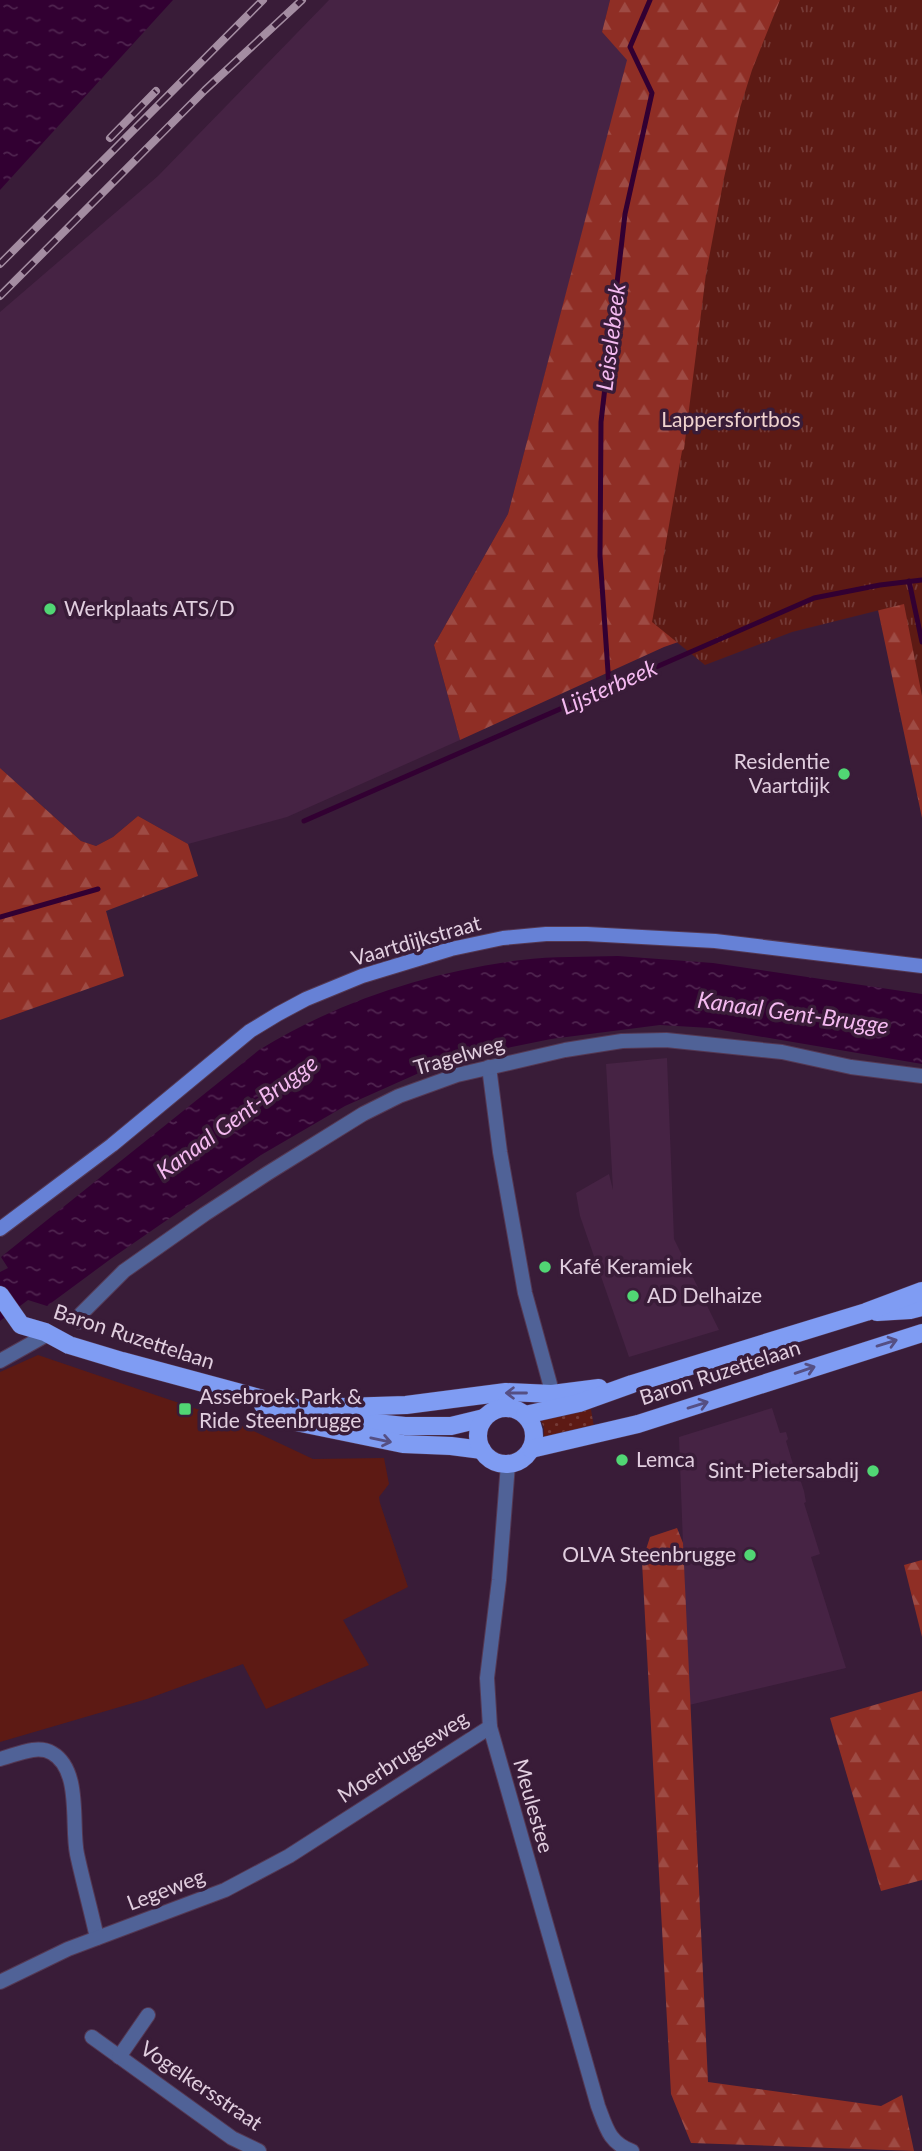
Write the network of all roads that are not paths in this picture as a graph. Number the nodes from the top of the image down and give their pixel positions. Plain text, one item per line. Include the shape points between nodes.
1 (922, 966) edge
2 (489, 1067) junction
3 (922, 1076) edge
4 (0, 1229) edge
5 (922, 1291) edge
6 (0, 1295) edge
7 (922, 1307) edge
8 (866, 1312) junction
9 (79, 1322) dead end
10 (922, 1333) edge
11 (48, 1334) junction
12 (0, 1361) edge
13 (550, 1384) dead end
14 (632, 1384) junction
15 (248, 1396) junction
16 (525, 1415) junction
17 (484, 1418) junction
18 (531, 1449) junction
19 (482, 1450) junction
20 (508, 1464) junction
21 (490, 1727) junction
22 (0, 1759) edge
23 (339, 1823) joint
24 (97, 1938) junction
25 (0, 1982) edge
26 (148, 2015) dead end
27 (92, 2037) dead end
28 (120, 2057) junction
29 (621, 2150) edge
30 (259, 2151) edge

1 - 4 street, Vaartdijkstraat via 688,938 587,934 503,938 451,949 338,986 260,1025
2 - 3 street, Tragelweg via 565,1050 666,1040 782,1052
2 - 9 street, Tragelweg via 399,1096 268,1173 124,1271 80,1314
2 - 13 street via 525,1293
5 - 8 main road, Baron Ruzettelaan
6 - 11 main road, Baron Ruzettelaan via 21,1325
7 - 8 main road, Baron Ruzettelaan
8 - 14 main road, Baron Ruzettelaan
18 -> 10 main road, Baron Ruzettelaan via 638,1424
11 - 12 street
11 - 15 main road, Baron Ruzettelaan via 122,1362
14 -> 15 main road, Baron Ruzettelaan via 552,1394 506,1392 406,1405 343,1407
14 - 16 main road, Baron Ruzettelaan via 579,1403
15 - 17 main road, Baron Ruzettelaan via 337,1419 405,1426 451,1426
15 -> 19 main road, Baron Ruzettelaan via 286,1420 403,1444
16 - 17 main road via 504,1407
16 - 18 main road via 532,1425
17 - 19 main road via 478,1439
18 - 20 main road
19 - 20 main road via 489,1458
20 - 21 street, Meulestee via 487,1678
21 - 23 street, Moerbrugseweg
21 - 29 street, Meulestee via 598,2106 607,2132
22 - 24 street via 45,1750 66,1768 74,1798 77,1854
23 - 24 street, Legeweg via 225,1890
24 - 25 street, Legeweg
26 - 28 street, Vogelkersstraat
27 - 28 street, Vogelkersstraat
28 - 30 street, Vogelkersstraat via 232,2138

